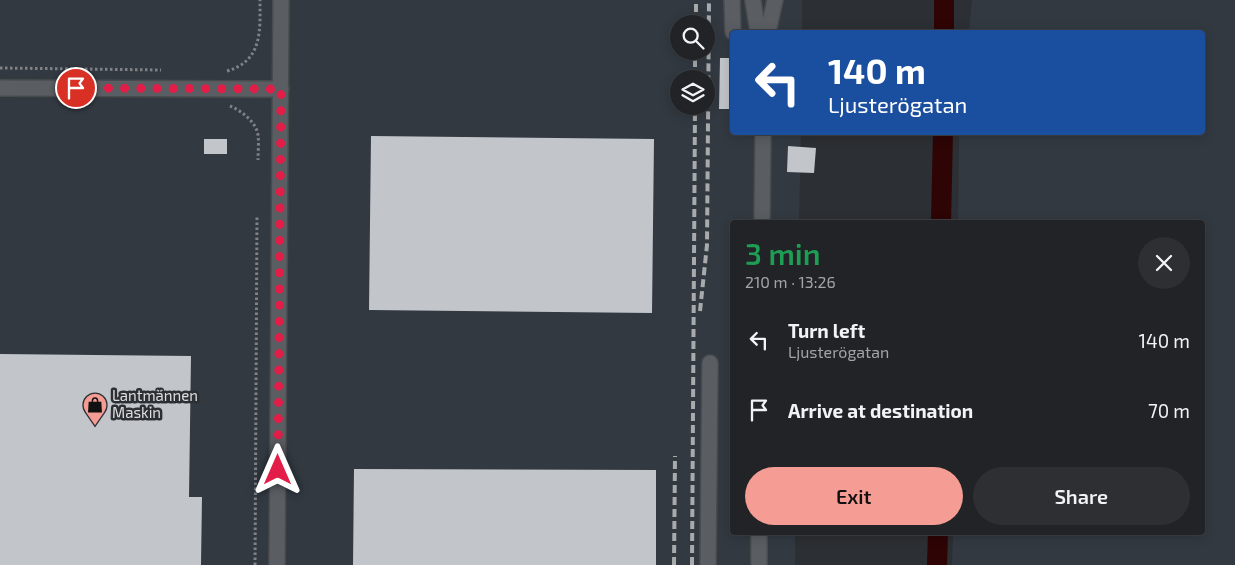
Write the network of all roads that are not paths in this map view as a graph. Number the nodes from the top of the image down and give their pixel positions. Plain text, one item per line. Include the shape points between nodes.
1 (281, 0) edge
2 (732, 0) edge
3 (775, 0) edge
4 (753, 1) edge
5 (733, 30) edge
6 (758, 30) edge
7 (768, 30) edge
8 (0, 88) edge
9 (281, 89) junction
10 (763, 135) edge
11 (762, 220) edge
12 (710, 364) dead end
13 (759, 535) edge
14 (277, 565) edge
15 (708, 565) edge
16 (759, 565) edge

1 - 9 street
2 - 5 street
3 - 7 street
4 - 6 street
8 - 9 street
9 - 14 street
10 - 11 street
12 - 15 street
13 - 16 street

